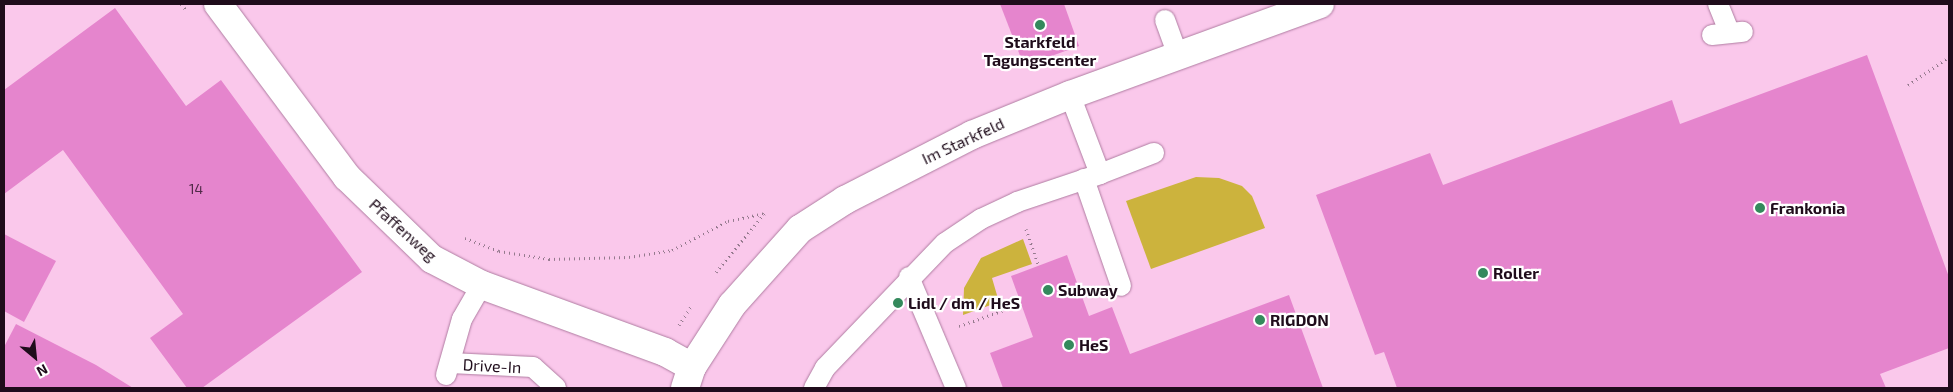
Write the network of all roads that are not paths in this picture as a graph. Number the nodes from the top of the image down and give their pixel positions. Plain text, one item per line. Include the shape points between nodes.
1 (218, 4) edge
2 (1320, 4) edge
3 (1718, 4) edge
4 (1165, 20) dead end
5 (1728, 33) dead end
6 (1178, 55) junction
7 (1070, 95) junction
8 (1154, 153) dead end
9 (1092, 176) junction
10 (909, 277) junction
11 (482, 285) junction
12 (1121, 286) dead end
13 (689, 378) edge
14 (556, 388) edge
15 (814, 388) edge
16 (956, 388) edge

1 - 11 main road, Pfaffenweg via 346,176 432,259
2 - 6 main road, Im Starkfeld
3 - 5 lane
4 - 6 lane
6 - 7 main road, Im Starkfeld
7 - 9 lane
7 - 13 main road, Im Starkfeld via 900,171 800,230 732,304
8 - 9 lane
9 - 10 lane via 1016,202 959,234
9 - 12 lane
10 - 15 lane via 825,368
10 - 16 lane
11 - 13 main road, Pfaffenweg via 665,352
11 - 14 lane, Drive-In via 462,320 448,370 534,367

